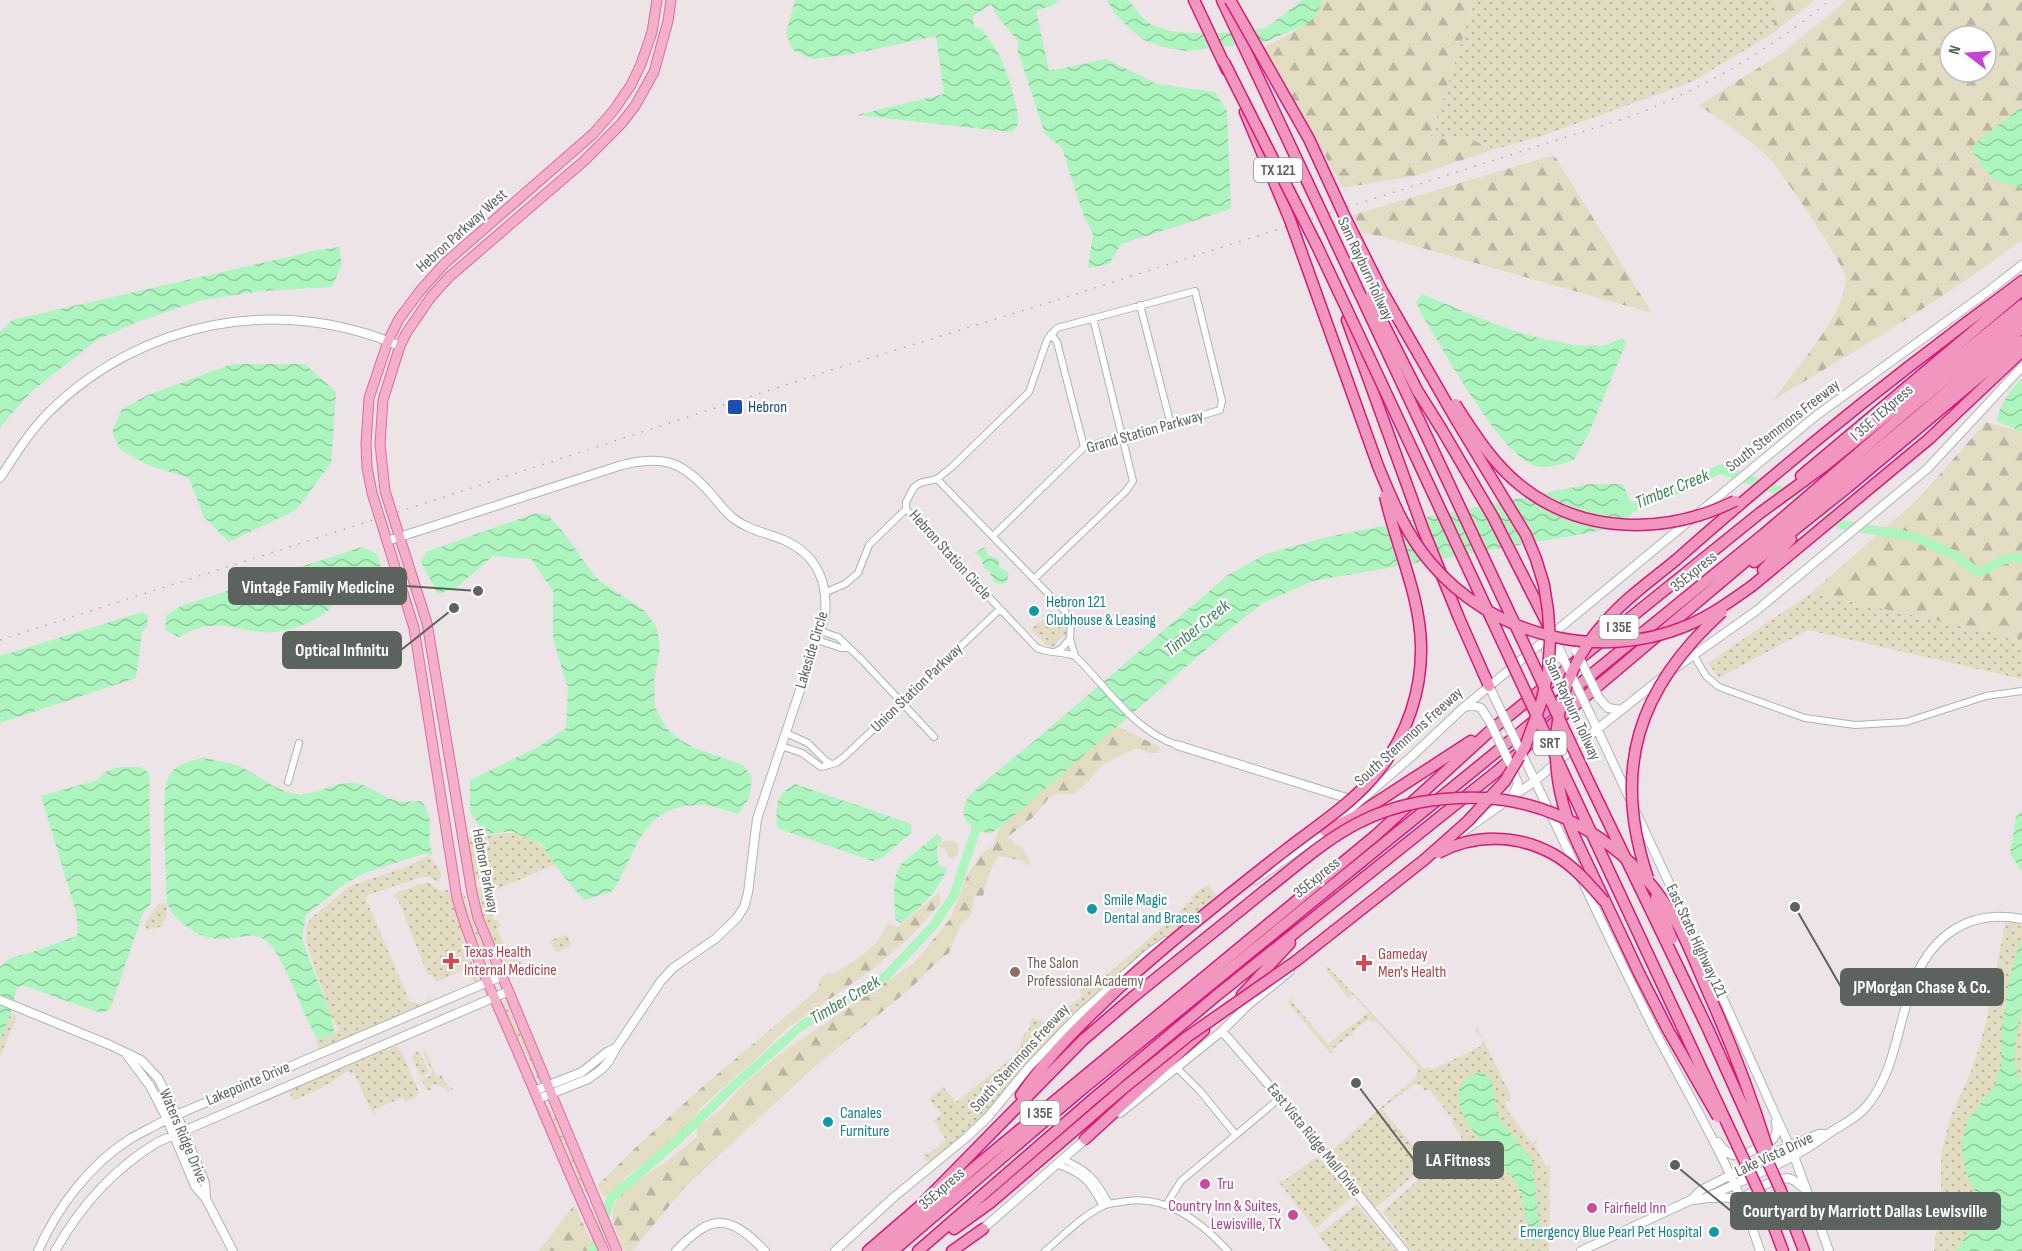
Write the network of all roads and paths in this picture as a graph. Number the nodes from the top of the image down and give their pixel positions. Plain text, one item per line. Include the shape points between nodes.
1 (671, 0) edge
2 (1194, 0) edge
3 (1222, 0) edge
4 (1230, 0) edge
5 (657, 3) edge
6 (1224, 62) junction
7 (1307, 181) junction
8 (2022, 265) edge
9 (1332, 278) junction
10 (2022, 281) edge
11 (2022, 290) edge
12 (2022, 304) edge
13 (1140, 305) junction
14 (2013, 316) edge
15 (1093, 318) junction
16 (1051, 334) junction
17 (387, 341) junction
18 (2022, 341) edge
19 (400, 346) junction
20 (1415, 346) junction
21 (2022, 351) edge
22 (1968, 360) junction
23 (2022, 367) edge
24 (1170, 425) junction
25 (1122, 437) junction
26 (1084, 447) junction
27 (1378, 466) junction
28 (0, 478) edge
29 (937, 479) junction
30 (1768, 480) junction
31 (1840, 481) junction
32 (906, 509) junction
33 (392, 514) joint
34 (380, 518) joint
35 (993, 536) junction
36 (400, 537) junction
37 (1774, 540) junction
38 (387, 542) junction
39 (1034, 579) junction
40 (1752, 586) junction
41 (826, 592) junction
42 (1000, 609) junction
43 (1575, 617) junction
44 (1553, 634) junction
45 (818, 635) junction
46 (1070, 639) junction
47 (1054, 652) junction
48 (1532, 652) junction
49 (1693, 654) junction
50 (1075, 656) junction
51 (1565, 662) junction
52 (1670, 672) junction
53 (1489, 686) junction
54 (2022, 691) edge
55 (902, 704) junction
56 (1463, 708) junction
57 (1621, 710) junction
58 (442, 714) junction
59 (427, 717) junction
60 (1490, 726) junction
61 (1597, 729) junction
62 (786, 733) junction
63 (934, 737) dead end
64 (299, 743) dead end
65 (1177, 745) joint
66 (781, 747) junction
67 (1524, 759) junction
68 (832, 765) junction
69 (1550, 769) junction
70 (1535, 781) junction
71 (288, 782) dead end
72 (1513, 795) junction
73 (1359, 802) junction
74 (1545, 802) junction
75 (1325, 831) junction
76 (1424, 860) junction
77 (470, 882) junction
78 (455, 885) junction
79 (1604, 901) junction
80 (2022, 919) edge
81 (1311, 920) junction
82 (502, 976) junction
83 (488, 982) junction
84 (509, 991) junction
85 (495, 998) junction
86 (0, 1000) edge
87 (1708, 1029) junction
88 (1222, 1031) junction
89 (126, 1054) junction
90 (1177, 1068) junction
91 (274, 1073) junction
92 (282, 1088) junction
93 (551, 1090) junction
94 (536, 1095) junction
95 (1280, 1098) junction
96 (1692, 1098) junction
97 (177, 1114) junction
98 (1776, 1118) junction
99 (167, 1119) junction
100 (1004, 1120) junction
101 (183, 1130) junction
102 (1828, 1134) junction
103 (173, 1135) junction
104 (1236, 1135) junction
105 (1085, 1139) junction
106 (1789, 1146) junction
107 (1794, 1156) junction
108 (1059, 1162) junction
109 (1731, 1180) junction
110 (1807, 1192) junction
111 (1782, 1194) junction
112 (71, 1196) junction
113 (1704, 1198) junction
114 (206, 1199) junction
115 (1691, 1200) junction
116 (1106, 1205) junction
117 (1166, 1205) junction
118 (1766, 1205) junction
119 (84, 1206) junction
120 (1744, 1208) junction
121 (920, 1228) junction
122 (983, 1229) joint
123 (38, 1251) edge
124 (55, 1251) edge
125 (233, 1251) edge
126 (604, 1251) edge
127 (617, 1251) edge
128 (676, 1251) edge
129 (765, 1251) edge
130 (835, 1251) edge
131 (868, 1251) edge
132 (880, 1251) edge
133 (893, 1251) edge
134 (899, 1251) edge
135 (918, 1251) edge
136 (929, 1251) edge
137 (954, 1251) edge
138 (1045, 1251) edge
139 (1228, 1251) edge
140 (1404, 1251) edge
141 (1581, 1251) edge
142 (1760, 1251) edge
143 (1783, 1251) edge
144 (1804, 1251) edge
145 (1829, 1251) edge

1 - 19 main road, Hebron Parkway West via 654,72 628,116 584,160 449,277 421,310
2 - 6 highway, TX 121
3 - 7 highway, TX 121
4 - 20 highway, bridge via 1309,139 1381,289
5 - 17 main road, Hebron Parkway West via 641,64 605,122 436,272
6 - 9 highway, TX 121, bridge
6 - 27 highway, bridge via 1290,220
7 - 44 highway, bridge via 1317,189 1417,390 1494,517
7 - 87 highway, Sam Rayburn Tollway / SRT, bridge
8 - 43 main road, South Stemmons Freeway via 1817,415
9 - 53 highway, bridge via 1423,529
9 - 118 highway, Sam Rayburn Tollway / SRT, bridge
10 - 14 highway
11 - 14 highway
12 - 14 highway, I 35E
13 - 15 street
13 - 24 street
13 - 24 street, Grand Station Parkway via 1195,291 1222,401 1216,412
14 - 22 highway, I 35E
14 - 22 highway, I 35E
14 - 30 highway via 1948,336
15 - 16 street via 1057,328
15 - 25 street
16 - 26 street via 1057,342
16 - 29 street via 1029,392
17 - 19 main road
17 - 28 main road via 320,322 283,320 213,324 178,334 136,350 79,386 48,413
17 - 34 main road, Hebron Parkway West via 369,398 366,444 372,493
18 - 22 highway
19 - 33 main road, Hebron Parkway West via 383,400 380,444
20 - 30 highway, bridge via 1493,458 1535,496 1567,512 1619,525 1673,523 1712,512
20 - 76 highway, bridge via 1527,535 1544,585 1550,642 1541,703 1525,747 1505,781 1486,803
21 - 40 highway via 1903,460
22 - 31 highway
22 - 31 highway, I 35E TEXpress via 1905,413
22 - 60 highway, I 35E via 1820,465
23 - 49 main road via 1927,469 1756,611
24 - 25 street, Grand Station Parkway
25 - 26 street, Grand Station Parkway
25 - 39 street via 1133,477 1131,485
26 - 35 street, Grand Station Parkway
27 - 40 highway, bridge via 1405,526 1443,576 1499,617 1544,635 1614,642 1662,634 1709,615
27 - 100 highway, bridge via 1414,596 1420,634 1416,694 1401,736 1381,768 1354,796 1155,956 1073,1031 1048,1058
29 - 32 street, Hebron Station Circle via 914,487
29 - 35 street
30 - 79 highway, bridge via 1607,618 1584,650 1567,684 1558,716 1555,750 1560,799
31 - 37 highway, I 35E TEXpress
31 - 37 highway via 1823,507
32 - 41 street via 869,545 858,573
32 - 42 street, Hebron Station Circle
33 - 36 main road, Hebron Parkway
34 - 38 main road, Hebron Parkway
35 - 39 street
36 - 38 main road, Lakeside Circle
36 - 41 main road, Lakeside Circle via 622,465 652,460 678,465 693,475 732,518 796,548 815,565
36 - 58 main road, Hebron Parkway via 427,623
37 - 52 highway via 1692,650
37 - 81 highway, I 35E
37 - 121 highway, 35Express via 1080,1091
38 - 59 main road, Hebron Parkway via 413,622
39 - 46 street via 1068,616
40 - 87 highway, bridge via 1694,639 1667,673 1643,721 1632,774 1632,815 1641,856
41 - 45 main road, Lakeside Circle via 825,615
42 - 47 street, Hebron Station Circle via 1037,648
42 - 55 street, Union Station Parkway
43 - 44 main road, South Stemmons Freeway
43 - 57 main road, bridge via 1569,632 1599,699 1608,708
44 - 48 main road, South Stemmons Freeway
44 - 51 main road, East State Highway 121
45 - 55 street via 838,638
45 - 62 main road, Lakeside Circle
46 - 47 street
46 - 50 street
47 - 50 street, Hebron Station Circle
48 - 51 main road via 1553,652
48 - 53 main road, South Stemmons Freeway
49 - 52 main road
49 - 54 street via 1706,676 1719,687 1805,718 1834,723 1906,722 1986,696
50 - 65 street via 1143,728
51 - 61 main road, East State Highway 121, bridge
52 - 57 main road
53 - 56 main road, South Stemmons Freeway
53 - 67 main road, bridge
55 - 63 street
55 - 68 street, Union Station Parkway
56 - 60 main road via 1477,705 1485,711
56 - 73 main road, South Stemmons Freeway
57 - 61 main road
58 - 59 main road
58 - 77 main road, Hebron Parkway
59 - 78 main road, Hebron Parkway
60 - 72 main road, bridge via 1518,784
60 - 75 highway via 1354,817
60 - 132 highway, I 35E via 1376,835 976,1166
61 - 69 main road
61 - 98 main road, East State Highway 121
62 - 66 main road, Lakeside Circle
62 - 68 street via 808,743
64 - 71 street
65 - 73 main road
66 - 68 street via 802,753 821,767
66 - 93 main road, Lakeside Circle via 757,819 751,876 737,918 661,981 602,1069 588,1079
67 - 69 main road via 1543,771
67 - 70 main road
69 - 70 main road
70 - 72 main road
70 - 74 main road
72 - 74 main road via 1533,792
72 - 88 main road via 1432,853
73 - 75 main road, South Stemmons Freeway
74 - 96 main road via 1659,1039
75 - 130 main road, South Stemmons Freeway via 1149,953 1079,1015 968,1137
76 - 79 highway, bridge via 1451,846 1487,838 1531,844 1554,855 1580,875
76 - 136 highway, bridge via 1296,961 1187,1037
77 - 78 main road
77 - 82 main road, Hebron Parkway via 478,918
78 - 83 main road, Hebron Parkway via 466,928
79 - 118 highway, bridge via 1658,1012
80 - 102 main road, Lake Vista Drive via 2000,916 1974,920 1933,946 1912,987 1878,1090 1856,1118
81 - 105 highway via 1254,984
81 - 135 highway, I 35E via 1101,1092
82 - 83 main road, Lakepointe Drive
82 - 84 main road, Hebron Parkway
83 - 85 main road, Hebron Parkway
83 - 91 main road, Lakepointe Drive
84 - 85 main road, Lakepointe Drive
84 - 93 main road, Hebron Parkway
85 - 92 main road, Lakepointe Drive
85 - 94 main road, Hebron Parkway
86 - 89 main road, Waters Ridge Drive
87 - 111 highway, Sam Rayburn Tollway / SRT, bridge
88 - 90 main road
88 - 95 main road, East Vista Ridge Mall Drive
89 - 97 main road, Waters Ridge Drive via 141,1060 158,1078
89 - 99 main road, Waters Ridge Drive via 150,1086
90 - 104 street
90 - 105 main road
91 - 92 main road
91 - 97 main road, Lakepointe Drive
92 - 101 main road, Lakepointe Drive
93 - 94 main road, Lakeside Circle
93 - 127 main road, Hebron Parkway
94 - 126 main road, Hebron Parkway
95 - 104 street
95 - 140 main road, East Vista Ridge Mall Drive
96 - 98 main road via 1722,1149 1729,1154 1748,1154 1772,1141
96 - 109 main road
97 - 99 main road, Lakepointe Drive
97 - 101 main road, Waters Ridge Drive
98 - 106 main road, East State Highway 121
99 - 103 main road, Waters Ridge Drive
99 - 112 main road, Lakepointe Drive via 128,1140 102,1160
100 - 111 highway, bridge via 1132,997 1323,844 1359,822 1396,808 1449,798 1500,799 1542,809 1584,828 1644,877 1663,901 1678,924 1736,1056
100 - 131 highway via 920,1206
101 - 103 main road, Lakepointe Drive
101 - 114 main road, Waters Ridge Drive via 205,1183
102 - 106 main road, Lake Vista Drive
102 - 107 main road, Lake Vista Drive
103 - 114 main road, Waters Ridge Drive via 195,1186
103 - 119 main road, Lakepointe Drive via 126,1163
104 - 117 street via 1181,1181
105 - 108 main road
106 - 107 main road, East State Highway 121
106 - 109 main road, Lake Vista Drive
107 - 109 main road, Lake Vista Drive
107 - 110 main road, East State Highway 121
108 - 116 street via 1092,1184
108 - 122 main road
109 - 113 main road, Lake Vista Drive
109 - 115 main road, Lake Vista Drive via 1701,1190
109 - 120 main road
110 - 120 main road via 1784,1178 1750,1192
110 - 145 main road, East State Highway 121
111 - 144 highway, Sam Rayburn Tollway / SRT
112 - 119 main road
112 - 123 main road, Lakepointe Drive
113 - 115 main road, Lake Vista Drive
113 - 120 main road via 1730,1197
114 - 125 main road, Waters Ridge Drive
115 - 141 main road, Lake Vista Drive
116 - 117 street via 1138,1199
116 - 138 street
117 - 139 street via 1197,1221
118 - 143 highway, Sam Rayburn Tollway / SRT
119 - 124 main road, Lakepointe Drive
120 - 142 main road
121 - 133 highway, 35Express
121 - 134 highway
122 - 137 highway
128 - 129 main road via 692,1235 716,1223 736,1226

